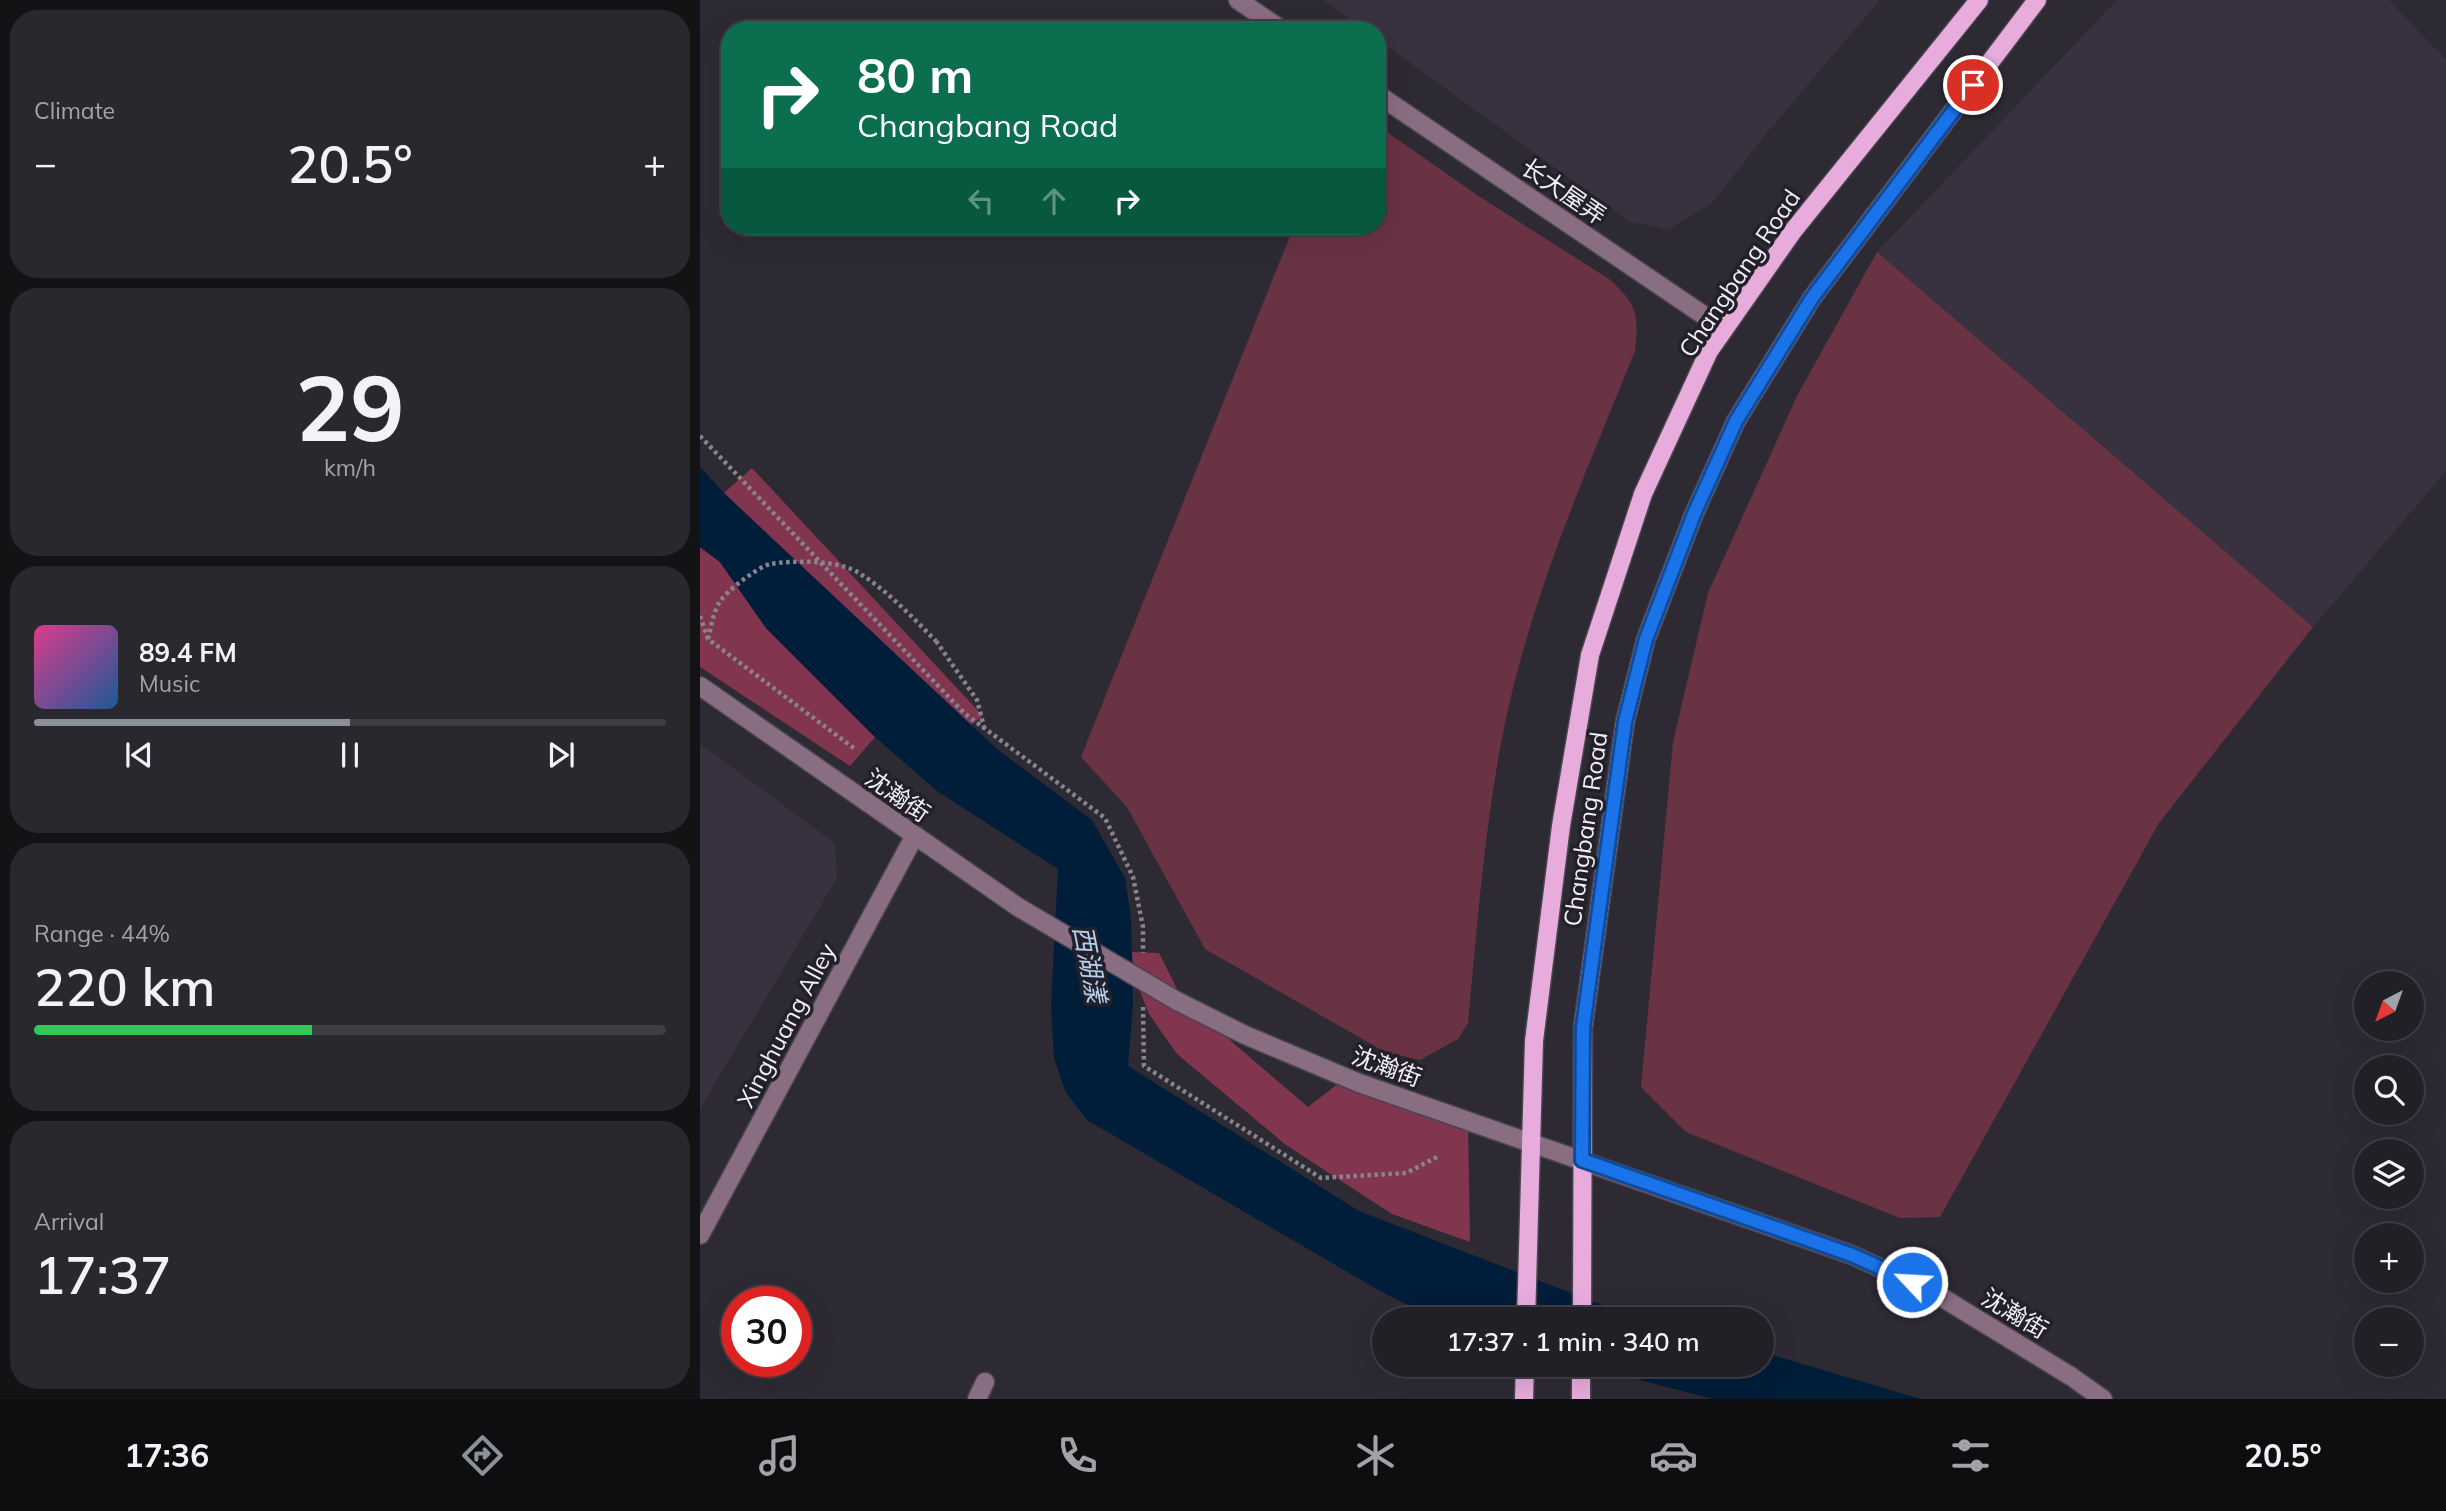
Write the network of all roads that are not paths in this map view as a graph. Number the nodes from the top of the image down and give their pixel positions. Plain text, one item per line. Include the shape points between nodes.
1 (1238, 0) edge
2 (1979, 0) edge
3 (2037, 0) edge
4 (1269, 21) edge
5 (1386, 100) edge
6 (1724, 329) junction
7 (700, 686) edge
8 (914, 837) junction
9 (1532, 1144) junction
10 (1582, 1160) junction
11 (700, 1235) edge
12 (1526, 1307) edge
13 (1582, 1307) edge
14 (1525, 1377) edge
15 (1581, 1377) edge
16 (985, 1382) dead end
17 (977, 1399) edge
18 (1524, 1399) edge
19 (1581, 1399) edge
20 (2103, 1399) edge

1 - 4 street
2 - 6 main road, Changbang Road via 1793,231
3 - 10 main road, Changbang Road via 1812,298 1736,421 1694,514 1646,639 1625,722 1583,1027
5 - 6 street, 长大屋弄
6 - 9 main road, Changbang Road via 1709,351 1643,494 1590,655 1560,826 1537,1014
7 - 8 street, 沈瀚街
8 - 9 street, 沈瀚街, bridge via 1018,907 1177,1001 1245,1035 1359,1083
8 - 11 street, Xinghuang Alley
9 - 10 street, 沈瀚街
9 - 12 main road, Changbang Road
10 - 13 main road, Changbang Road
10 - 20 street, 沈瀚街 via 1852,1255 1933,1292
14 - 18 main road
15 - 19 main road
16 - 17 street

